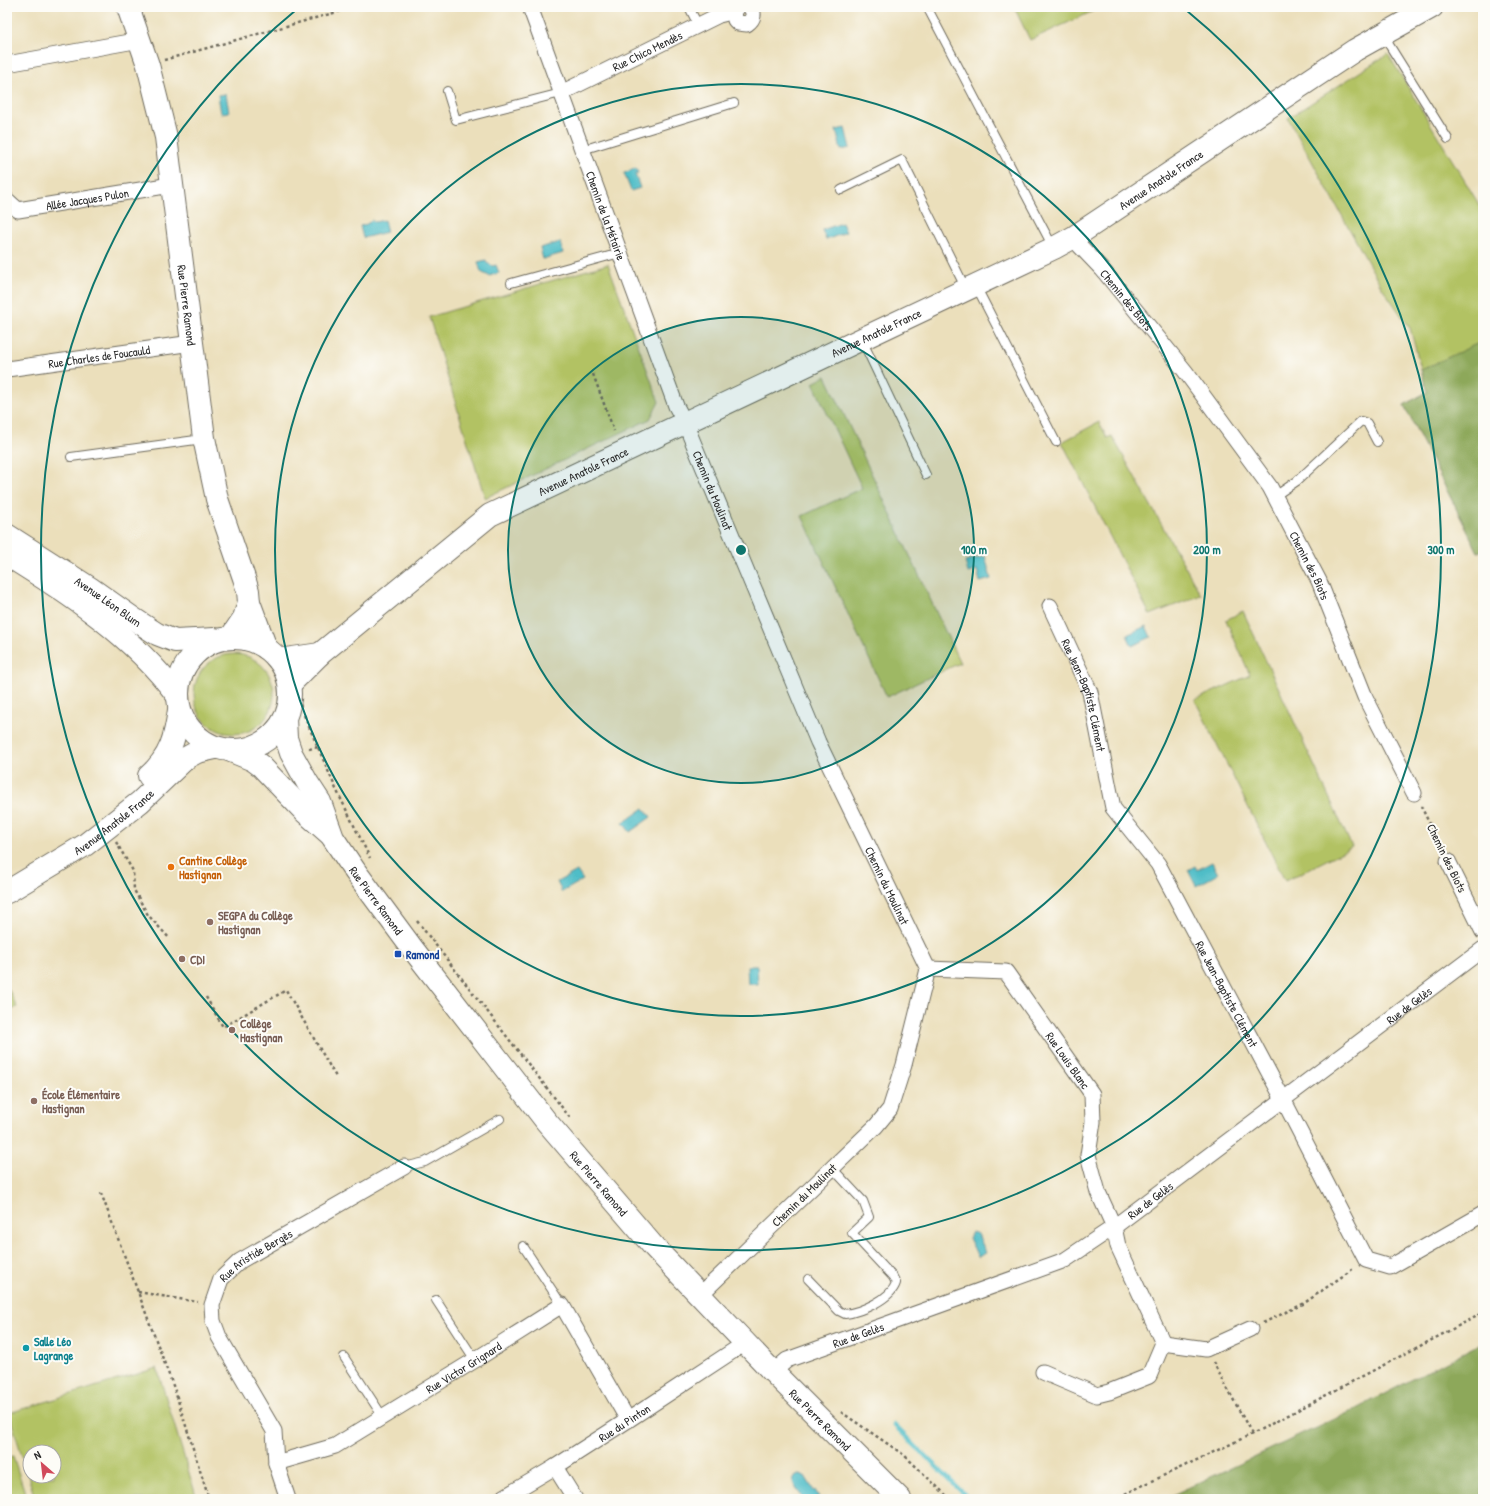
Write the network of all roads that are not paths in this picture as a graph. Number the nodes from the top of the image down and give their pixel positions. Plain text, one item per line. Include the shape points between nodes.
1 (128, 7) edge
2 (530, 7) edge
3 (689, 7) edge
4 (750, 7) edge
5 (927, 7) edge
6 (1432, 7) edge
7 (736, 9) edge
8 (698, 25) junction
9 (1383, 34) junction
10 (140, 40) junction
11 (7, 64) edge
12 (447, 91) dead end
13 (562, 93) junction
14 (734, 103) dead end
15 (1448, 138) dead end
16 (582, 150) junction
17 (171, 185) junction
18 (841, 190) dead end
19 (7, 200) edge
20 (1074, 237) junction
21 (1054, 248) junction
22 (620, 253) junction
23 (511, 283) dead end
24 (971, 287) junction
25 (861, 340) junction
26 (192, 343) junction
27 (7, 369) edge
28 (685, 423) junction
29 (204, 438) junction
30 (1056, 442) dead end
31 (1377, 442) dead end
32 (71, 457) dead end
33 (926, 475) dead end
34 (1274, 496) junction
35 (7, 535) edge
36 (7, 555) edge
37 (249, 602) junction
38 (1050, 606) dead end
39 (224, 638) junction
40 (272, 654) junction
41 (320, 654) junction
42 (296, 689) junction
43 (178, 703) junction
44 (285, 718) junction
45 (223, 749) junction
46 (1414, 793) road end
47 (333, 838) junction
48 (1448, 861) road end
49 (7, 876) edge
50 (7, 892) edge
51 (1483, 932) edge
52 (1483, 949) edge
53 (928, 969) junction
54 (1283, 1099) junction
55 (500, 1119) dead end
56 (404, 1167) joint
57 (832, 1168) junction
58 (1483, 1214) edge
59 (1114, 1227) junction
60 (523, 1246) dead end
61 (808, 1279) dead end
62 (700, 1295) junction
63 (436, 1300) dead end
64 (562, 1304) junction
65 (1250, 1329) road end
66 (745, 1343) junction
67 (1163, 1343) junction
68 (344, 1357) dead end
69 (475, 1360) junction
70 (773, 1372) junction
71 (1043, 1372) dead end
72 (383, 1417) junction
73 (628, 1420) junction
74 (276, 1463) junction
75 (555, 1467) junction
76 (288, 1499) edge
77 (501, 1499) edge
78 (575, 1499) edge
79 (900, 1499) edge

1 - 10 street, Rue Pierre Ramond
2 - 13 street, Chemin de la Métairie
3 - 8 lane
4 - 7 street, Rue Chico Mendès via 754,14 747,24 735,20
5 - 21 lane
6 - 9 street, Avenue Anatole France
7 - 8 street, Rue Chico Mendès
8 - 13 street, Rue Chico Mendès
9 - 15 lane
9 - 20 street, Avenue Anatole France via 1355,50
10 - 11 street
10 - 17 street, Rue Pierre Ramond via 166,137
12 - 13 lane via 456,120
13 - 16 street, Chemin de la Métairie
14 - 16 lane
16 - 22 street, Chemin de la Métairie
17 - 19 street, Allée Jacques Pulon via 18,210
17 - 26 street, Rue Pierre Ramond
18 - 24 lane via 902,160
20 - 21 street, Avenue Anatole France
20 - 34 street, Chemin des Biots via 1184,371
21 - 24 street, Avenue Anatole France
22 - 23 lane
22 - 28 street, Chemin de la Métairie via 676,406
24 - 25 street, Avenue Anatole France
24 - 30 lane
25 - 28 street, Avenue Anatole France
25 - 33 lane
26 - 27 street, Rue Charles de Foucauld
26 - 29 street, Rue Pierre Ramond
28 - 41 street, Avenue Anatole France via 490,515
28 - 53 street, Chemin du Moulinat via 818,742
29 - 32 lane
29 - 37 street, Rue Pierre Ramond via 217,499 244,578
31 - 34 lane via 1367,423 1361,421 1296,481
34 - 46 street, Chemin des Biots via 1319,581 1365,697
35 - 39 street, Avenue Léon Blum via 157,634 175,641
36 - 43 street, Avenue Léon Blum via 79,602 116,631 158,672
37 - 39 street via 244,618
37 - 40 street, Rue Pierre Ramond
38 - 54 street, Rue Jean-Baptiste Clément via 1090,692 1113,808 1158,864
39 - 40 street via 247,638
39 - 43 street via 201,647 188,661 179,677
40 - 41 street
40 - 42 street via 286,670
41 - 42 street, Avenue Anatole France
42 - 44 street via 290,698
43 - 45 street via 187,726 199,739
43 - 49 street, Avenue Anatole France via 176,733 172,746 156,769 78,834
44 - 45 street via 276,732 263,742 248,749
44 - 47 street, Rue Pierre Ramond via 286,738 291,753 320,802
45 - 47 street, Rue Pierre Ramond via 262,766
45 - 50 street, Avenue Anatole France via 197,752 186,758 140,802 85,845
47 - 62 street, Rue Pierre Ramond via 412,948 546,1121 654,1247
48 - 51 street, Chemin des Biots
52 - 54 street, Rue de Gelès
53 - 57 street, Chemin du Moulinat via 890,1109
53 - 59 street, Rue Louis Blanc via 1006,972 1092,1094 1093,1122 1088,1155 1098,1192
54 - 58 street, Rue Jean-Baptiste Clément via 1366,1260 1390,1267
54 - 59 street, Rue de Gelès
55 - 56 lane via 425,1162
56 - 74 street, Rue Aristide Bergès via 240,1261 221,1279 212,1305 213,1321 219,1337 274,1431
57 - 61 lane via 863,1201 869,1217 852,1233 896,1283 889,1295 868,1307 845,1314
57 - 62 street, Chemin du Moulinat
59 - 67 street, Rue Louis Blanc via 1118,1246
59 - 70 street, Rue de Gelès via 1065,1260 787,1360
60 - 64 lane
62 - 66 street, Rue Pierre Ramond
63 - 69 lane
64 - 69 street, Rue Victor Grignard
64 - 73 street
65 - 67 street via 1206,1349
66 - 70 street, Rue Pierre Ramond
66 - 73 street, Rue du Pinton
67 - 71 street via 1149,1376 1097,1395
68 - 72 lane
69 - 72 street, Rue Victor Grignard
70 - 79 street, Rue Pierre Ramond
72 - 74 street, Rue Victor Grignard via 335,1446
73 - 75 street, Rue du Pinton
74 - 76 street
75 - 77 street, Rue du Pinton
75 - 78 street

